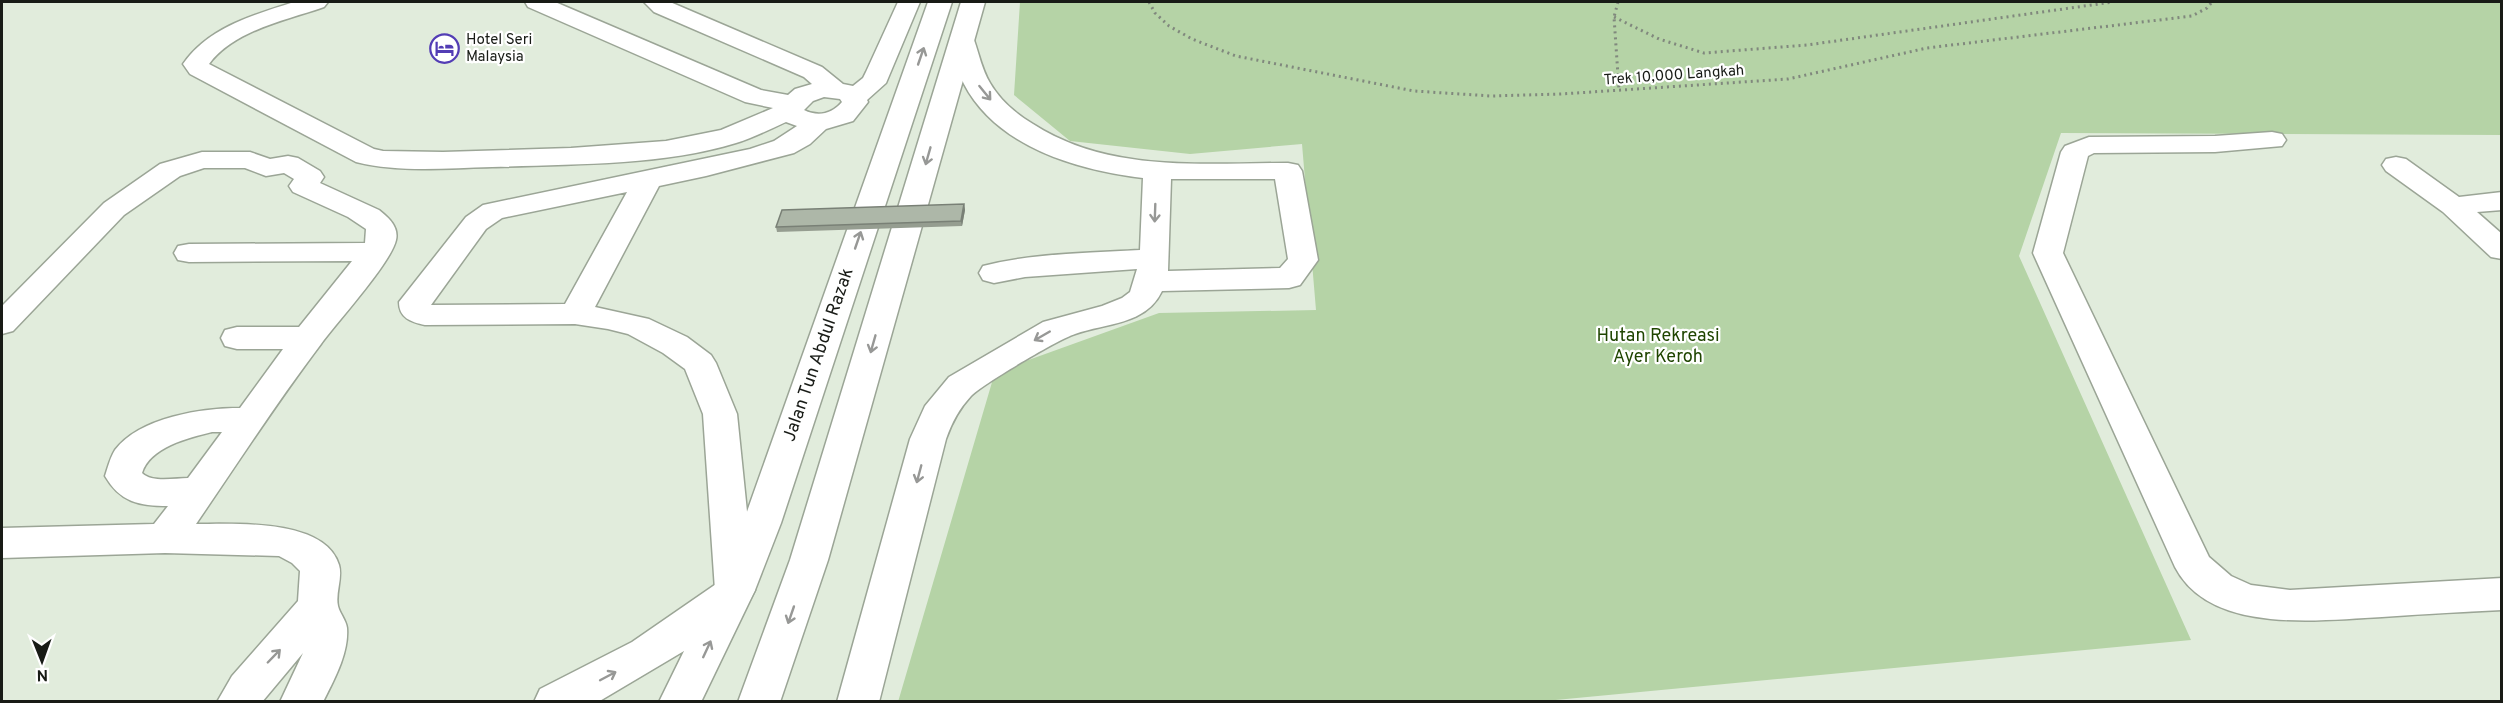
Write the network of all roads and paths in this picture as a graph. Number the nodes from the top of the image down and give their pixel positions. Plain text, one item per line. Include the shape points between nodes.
1 (316, 2) edge
2 (536, 2) edge
3 (656, 2) edge
4 (909, 2) edge
5 (940, 2) edge
6 (973, 2) edge
7 (1149, 2) edge
8 (1618, 2) edge
9 (2113, 2) edge
10 (2212, 2) edge
11 (707, 5) dead end
12 (681, 16) junction
13 (1614, 17) junction
14 (962, 40) junction
15 (1619, 90) junction
16 (844, 93) junction
17 (792, 107) junction
18 (818, 122) junction
19 (2272, 140) dead end
20 (2396, 165) dead end
21 (1156, 171) junction
22 (649, 179) junction
23 (2502, 201) edge
24 (2453, 206) junction
25 (2502, 250) edge
26 (376, 252) junction
27 (189, 253) dead end
28 (1152, 270) junction
29 (994, 273) dead end
30 (575, 314) junction
31 (2, 324) edge
32 (237, 338) dead end
33 (308, 338) junction
34 (249, 420) junction
35 (197, 492) junction
36 (165, 538) junction
37 (2, 543) edge
38 (735, 590) junction
39 (2502, 594) edge
40 (318, 606) junction
41 (238, 702) edge
42 (301, 702) edge
43 (555, 702) edge
44 (680, 702) edge
45 (759, 702) edge
46 (858, 702) edge

1 - 17 main road via 235,32 207,49 196,64 366,156 443,160 666,149 728,137
2 - 17 main road via 754,96
3 - 12 main road
4 - 16 main road via 873,82
38 -> 5 main road, Jalan Tun Abdul Razak via 762,523
6 - 14 main road
7 - 15 path, Trek 10,000 Langkah via 1169,26 1236,56 1369,84 1491,96
8 - 13 path
9 - 13 path via 1807,45 1704,53 1659,39
10 - 15 path, Trek 10,000 Langkah via 2192,15 1927,48 1788,79
11 - 12 main road
12 - 16 main road via 813,72
13 - 15 path
14 -> 21 main road via 978,86 1011,122 1037,141 1076,155
14 -> 45 main road via 809,560
16 - 17 main road via 804,94
16 - 18 main road via 855,102 848,113
17 - 18 main road via 799,119
18 - 22 main road via 784,147
19 - 39 main road via 2081,147 2075,152 2048,253 2194,567 2217,587 2247,600 2290,606
20 - 24 main road
21 -> 28 main road
21 - 28 main road via 1288,171 1304,260 1289,278
22 - 30 main road
22 - 30 main road via 493,211 476,223 415,302 415,310 425,315
23 - 24 main road
24 - 25 main road
26 - 27 main road
26 - 31 main road via 382,239 380,227 372,217 303,186 310,177 288,164 266,168 250,160 202,160 170,170 114,210
26 - 33 main road
28 - 29 main road via 1025,267
28 -> 46 main road via 1144,296 1132,306 1053,330 961,385 937,415
30 - 38 main road via 638,326 699,363 720,414
32 - 33 main road
33 - 34 main road
34 - 35 main road
34 - 35 main road via 212,420 180,427 150,441 129,458 123,476 134,488
35 - 36 main road
36 - 37 main road
36 - 40 main road via 284,542 306,552 320,566
43 -> 38 main road via 667,641
44 -> 38 main road, Jalan Tun Abdul Razak
41 -> 40 main road
40 - 42 main road via 327,626 325,648

